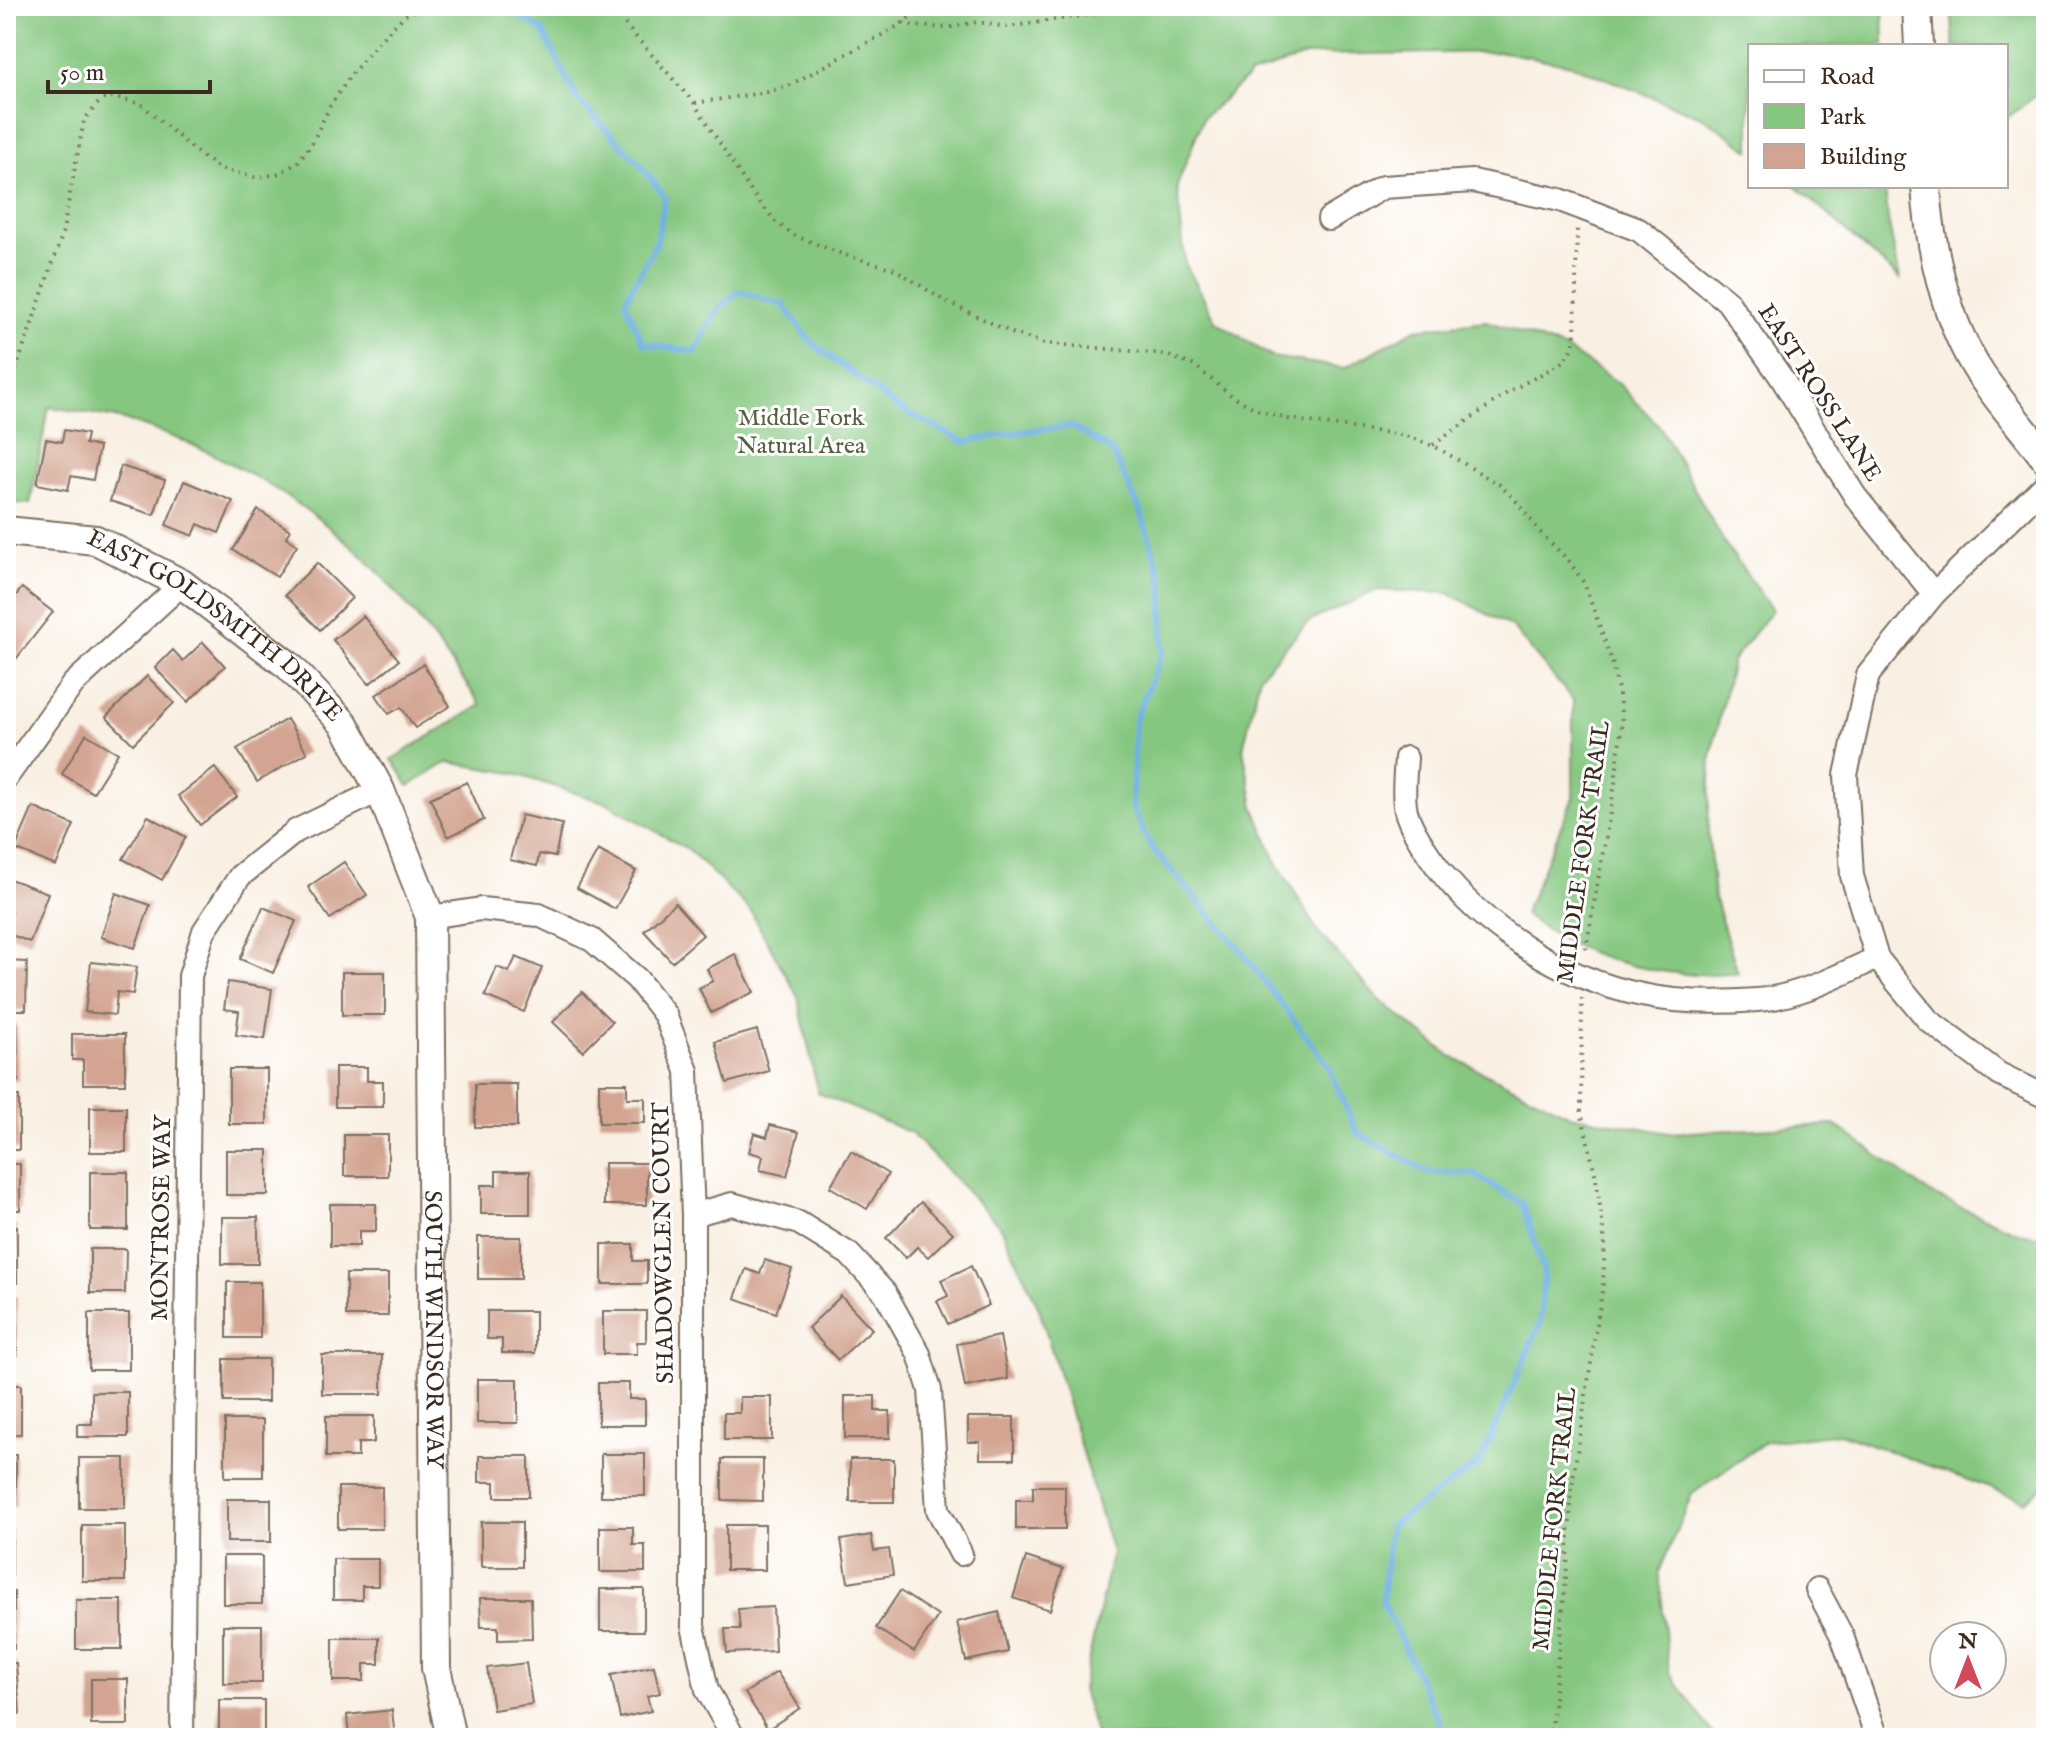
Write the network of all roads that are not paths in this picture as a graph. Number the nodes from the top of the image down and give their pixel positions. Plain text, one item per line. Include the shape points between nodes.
1 (1917, 6) edge
2 (1919, 44) edge
3 (1926, 188) edge
4 (1329, 219) dead end
5 (2046, 459) edge
6 (2046, 484) edge
7 (6, 531) edge
8 (182, 584) junction
9 (1934, 594) junction
10 (1406, 758) dead end
11 (6, 778) edge
12 (380, 790) junction
13 (430, 917) junction
14 (1877, 958) junction
15 (2046, 1097) edge
16 (693, 1215) junction
17 (961, 1554) dead end
18 (1817, 1589) dead end
19 (182, 1738) edge
20 (451, 1738) edge
21 (734, 1738) edge
22 (1877, 1738) edge

1 - 2 street
3 - 5 street via 1941,281 1958,328 1980,374
4 - 9 street, EAST ROSS LANE via 1383,187 1473,181 1560,200 1639,230 1727,301 1855,496
6 - 9 street
7 - 8 street, EAST GOLDSMITH DRIVE via 96,540
8 - 11 street via 73,684
8 - 12 street, EAST GOLDSMITH DRIVE via 289,666 344,724
9 - 14 street via 1868,675 1846,775 1852,876
10 - 14 street via 1405,808 1426,851 1453,888 1524,944 1584,976 1642,995 1706,1002 1761,1000 1811,987
12 - 13 street, EAST GOLDSMITH DRIVE
12 - 19 street, MONTROSE WAY via 296,831 240,876 204,931 190,976
13 - 16 street, SHADOWGLEN COURT via 481,909 539,915 592,940 637,979 665,1015 687,1071
13 - 20 street, SOUTH WINDSOR WAY via 436,1668
14 - 15 street via 1928,1020 1999,1074
16 - 17 street via 732,1204 799,1223 849,1254 885,1293 919,1354 930,1390 938,1510
16 - 21 street, SHADOWGLEN COURT via 693,1626 707,1690
18 - 22 street via 1842,1636

